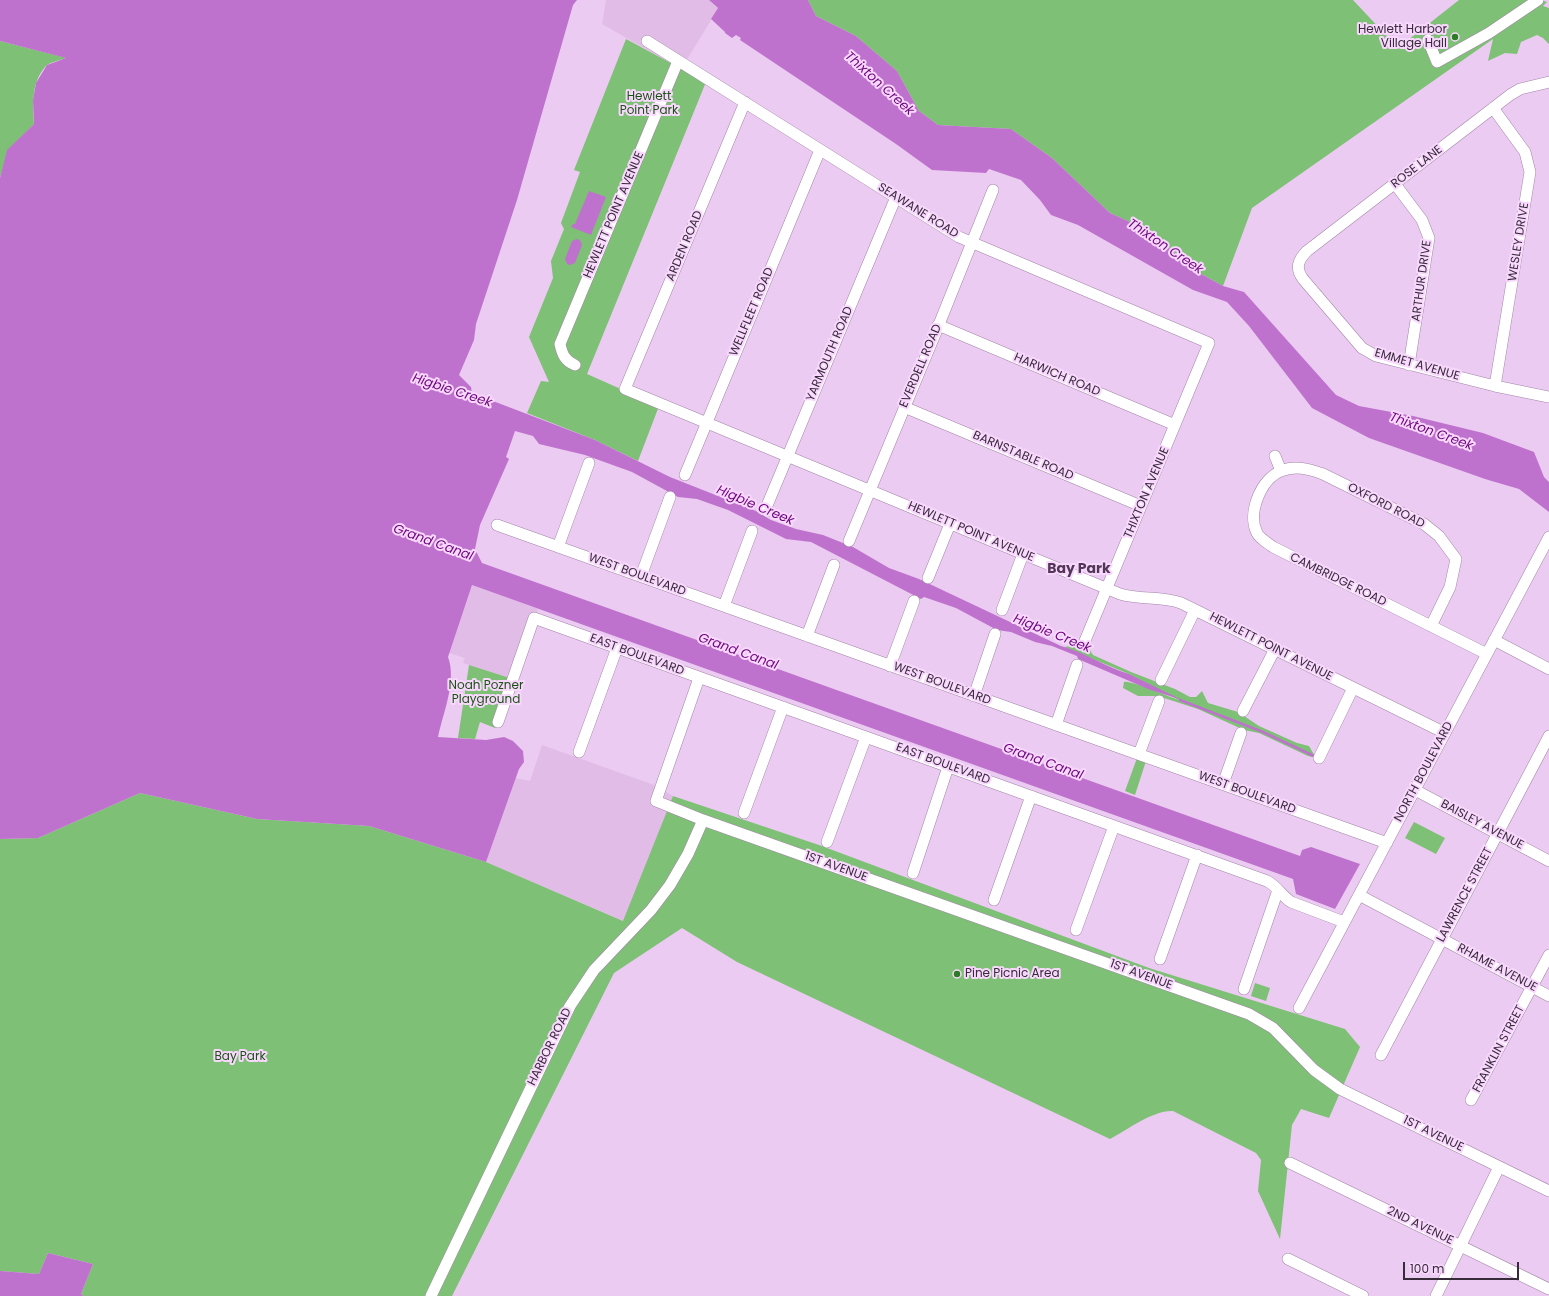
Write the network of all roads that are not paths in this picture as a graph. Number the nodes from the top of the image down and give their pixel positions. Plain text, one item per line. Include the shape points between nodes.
1 (1539, 0) edge
2 (1549, 3) edge
3 (1428, 40) dead end
4 (647, 41) dead end
5 (678, 61) junction
6 (1549, 82) edge
7 (745, 102) junction
8 (1493, 108) junction
9 (820, 150) junction
10 (1395, 184) junction
11 (993, 190) dead end
12 (896, 197) junction
13 (973, 243) junction
14 (1298, 268) joint
15 (938, 325) junction
16 (1209, 343) joint
17 (575, 365) dead end
18 (1409, 365) junction
19 (1495, 386) junction
20 (625, 389) joint
21 (1549, 397) edge
22 (904, 407) junction
23 (707, 421) junction
24 (1175, 425) junction
25 (788, 456) junction
26 (1275, 456) dead end
27 (589, 464) dead end
28 (1281, 471) junction
29 (684, 475) dead end
30 (869, 490) junction
31 (670, 497) dead end
32 (1141, 506) junction
33 (767, 510) dead end
34 (950, 524) junction
35 (497, 525) dead end
36 (752, 531) dead end
37 (1549, 537) edge
38 (848, 541) dead end
39 (558, 547) junction
40 (1024, 554) junction
41 (834, 565) dead end
42 (641, 576) junction
43 (928, 578) dead end
44 (1107, 588) junction
45 (914, 601) dead end
46 (724, 606) junction
47 (1002, 610) dead end
48 (1195, 610) junction
49 (1431, 626) junction
50 (995, 634) dead end
51 (807, 636) junction
52 (1494, 640) junction
53 (1084, 643) dead end
54 (617, 648) junction
55 (1274, 649) junction
56 (1487, 654) junction
57 (890, 666) junction
58 (1077, 666) dead end
59 (1549, 669) edge
60 (699, 678) junction
61 (1161, 680) dead end
62 (1353, 688) junction
63 (974, 696) junction
64 (1159, 700) dead end
65 (783, 707) junction
66 (1243, 711) dead end
67 (498, 722) dead end
68 (1056, 725) junction
69 (1241, 733) dead end
70 (1445, 733) junction
71 (1549, 736) edge
72 (866, 737) junction
73 (579, 752) dead end
74 (1139, 754) junction
75 (1319, 758) dead end
76 (948, 767) junction
77 (1223, 784) junction
78 (1415, 790) junction
79 (1031, 796) junction
80 (744, 813) dead end
81 (702, 820) junction
82 (1114, 826) junction
83 (1497, 834) junction
84 (827, 842) dead end
85 (1387, 842) junction
86 (1197, 856) junction
87 (1549, 861) edge
88 (913, 873) dead end
89 (1278, 890) junction
90 (1359, 894) junction
91 (994, 900) dead end
92 (1344, 922) junction
93 (1076, 930) dead end
94 (1442, 938) junction
95 (1549, 955) edge
96 (1160, 959) dead end
97 (1532, 986) junction
98 (1244, 990) dead end
99 (1549, 996) edge
100 (1299, 1008) dead end
101 (1381, 1055) dead end
102 (1471, 1100) dead end
103 (1290, 1163) dead end
104 (1499, 1167) junction
105 (1548, 1189) edge
106 (1460, 1245) junction
107 (1288, 1259) dead end
108 (1549, 1289) edge
109 (431, 1296) edge
110 (1362, 1296) edge
111 (1436, 1296) edge

1 - 2 street
1 - 3 street via 1490,33 1437,62
4 - 5 street, SEAWANE ROAD
5 - 7 street, SEAWANE ROAD
5 - 17 street, HEWLETT POINT AVENUE via 560,344 562,354 569,363
6 - 8 street, ROSE LANE via 1520,89
7 - 9 street, SEAWANE ROAD
7 - 20 street, ARDEN ROAD
8 - 10 street, ROSE LANE
8 - 19 street, WESLEY DRIVE via 1525,152 1530,172
9 - 12 street, SEAWANE ROAD
9 - 23 street, WELLFLEET ROAD
10 - 14 street, ROSE LANE via 1307,251 1298,262
10 - 18 street, ARTHUR DRIVE via 1422,220 1429,238
11 - 13 street, EVERDELL ROAD
12 - 13 street, SEAWANE ROAD via 959,237
12 - 25 street, YARMOUTH ROAD
13 - 15 street, EVERDELL ROAD
13 - 16 street, SEAWANE ROAD
14 - 18 street, EMMET AVENUE via 1302,279 1362,348 1376,356
15 - 22 street, EVERDELL ROAD
15 - 24 street, HARWICH ROAD
16 - 24 street, THIXTON AVENUE
18 - 19 street, EMMET AVENUE
19 - 21 street, EMMET AVENUE
20 - 23 street, HEWLETT POINT AVENUE
22 - 30 street, EVERDELL ROAD
22 - 32 street, BARNSTABLE ROAD
23 - 25 street, HEWLETT POINT AVENUE
23 - 29 street, WELLFLEET ROAD
24 - 32 street, THIXTON AVENUE
25 - 30 street, HEWLETT POINT AVENUE
25 - 33 street, YARMOUTH ROAD
26 - 28 street
27 - 39 street
28 - 49 street, CAMBRIDGE ROAD via 1264,484 1256,503 1254,524 1257,533 1285,554
28 - 49 street, OXFORD ROAD via 1300,468 1323,474 1424,524 1439,536 1456,559 1450,587
30 - 34 street, HEWLETT POINT AVENUE
30 - 38 street, EVERDELL ROAD
31 - 42 street
32 - 44 street, THIXTON AVENUE
34 - 40 street, HEWLETT POINT AVENUE
34 - 43 street
35 - 39 street, WEST BOULEVARD
36 - 46 street
37 - 52 street, NORTH BOULEVARD
39 - 42 street, WEST BOULEVARD
40 - 44 street, HEWLETT POINT AVENUE
40 - 47 street
41 - 51 street
42 - 46 street, WEST BOULEVARD
44 - 48 street, HEWLETT POINT AVENUE via 1132,598 1174,600
44 - 53 street, THIXTON AVENUE
45 - 57 street
46 - 51 street, WEST BOULEVARD
48 - 55 street, HEWLETT POINT AVENUE
48 - 61 street
49 - 56 street, CAMBRIDGE ROAD
50 - 63 street
51 - 57 street, WEST BOULEVARD
52 - 56 street, NORTH BOULEVARD
52 - 59 street
54 - 60 street, EAST BOULEVARD
54 - 67 street, EAST BOULEVARD via 534,618
54 - 73 street
55 - 62 street, HEWLETT POINT AVENUE
55 - 66 street
56 - 70 street, NORTH BOULEVARD
57 - 63 street, WEST BOULEVARD
58 - 68 street
60 - 65 street, EAST BOULEVARD
60 - 81 street, 1ST AVENUE via 656,801
62 - 70 street, HEWLETT POINT AVENUE
62 - 75 street
63 - 68 street, WEST BOULEVARD
64 - 74 street
65 - 72 street, EAST BOULEVARD
65 - 80 street
68 - 74 street, WEST BOULEVARD
69 - 77 street
70 - 78 street, NORTH BOULEVARD
71 - 83 street, LAWRENCE STREET
72 - 76 street, EAST BOULEVARD
72 - 84 street
74 - 77 street, WEST BOULEVARD
76 - 79 street, EAST BOULEVARD
76 - 88 street
77 - 85 street, WEST BOULEVARD
78 - 83 street, BAISLEY AVENUE
78 - 85 street, NORTH BOULEVARD
79 - 82 street, EAST BOULEVARD
79 - 91 street
81 - 104 street, 1ST AVENUE via 1249,1014 1273,1028 1314,1070 1340,1089
81 - 109 street, HARBOR ROAD via 688,854 670,885 651,910 594,970 570,1006
82 - 86 street, EAST BOULEVARD
82 - 93 street
83 - 87 street, BAISLEY AVENUE
83 - 94 street, LAWRENCE STREET
85 - 90 street, NORTH BOULEVARD
86 - 89 street, EAST BOULEVARD via 1267,880
86 - 96 street
89 - 92 street, EAST BOULEVARD via 1291,902
89 - 98 street
90 - 92 street, NORTH BOULEVARD
90 - 94 street, RHAME AVENUE
92 - 100 street, NORTH BOULEVARD
94 - 97 street, RHAME AVENUE
94 - 101 street, LAWRENCE STREET
95 - 97 street, FRANKLIN STREET
97 - 99 street, RHAME AVENUE
97 - 102 street, FRANKLIN STREET
103 - 106 street, 2ND AVENUE
104 - 105 street, 1ST AVENUE
104 - 106 street
106 - 108 street, 2ND AVENUE
106 - 111 street
107 - 110 street

